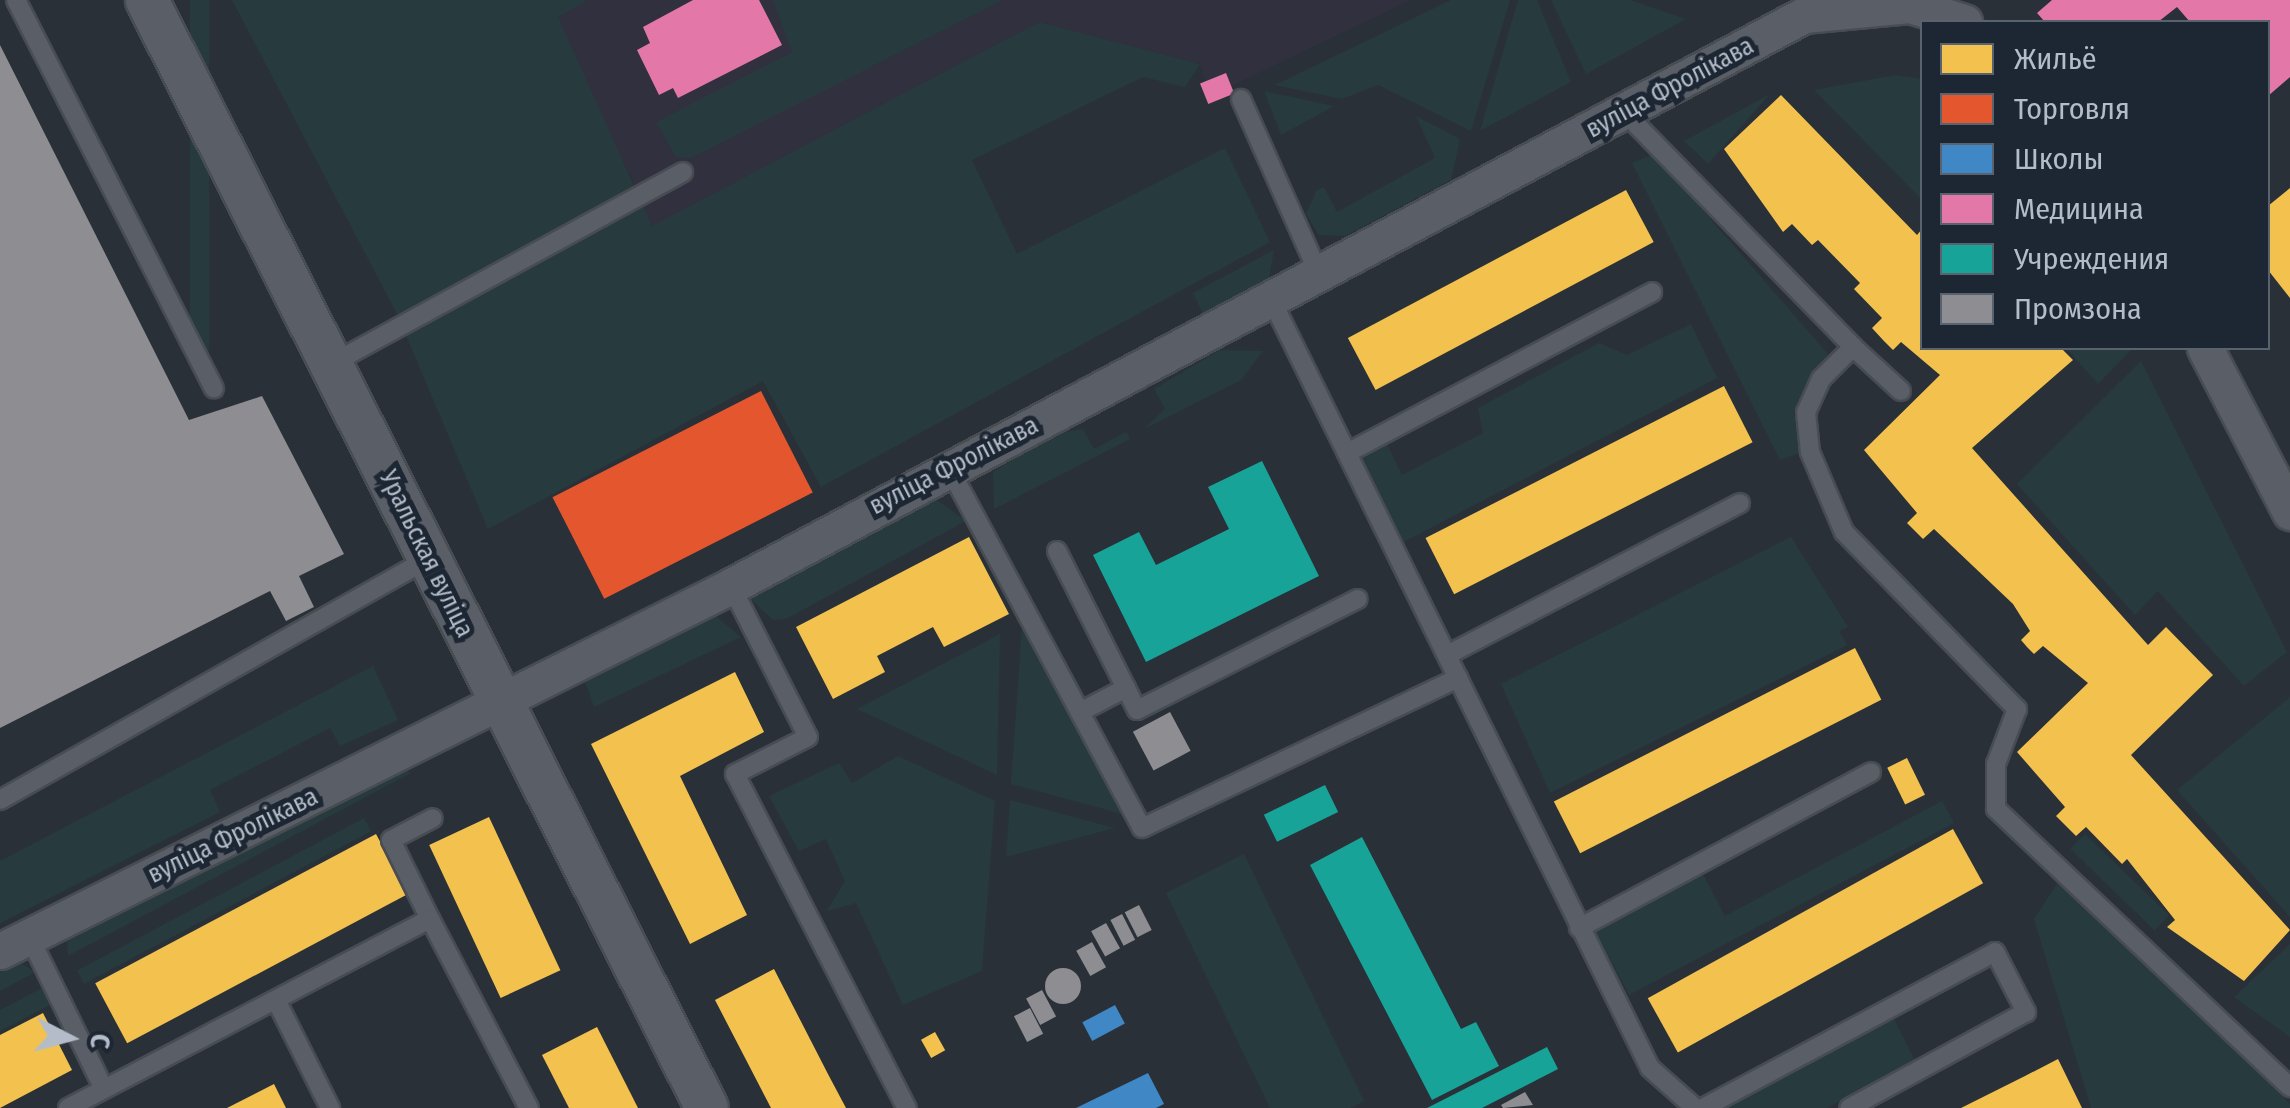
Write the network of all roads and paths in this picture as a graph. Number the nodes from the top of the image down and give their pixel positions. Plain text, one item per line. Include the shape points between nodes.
1 (16, 0) edge
2 (147, 0) edge
3 (1958, 20) edge
4 (1241, 100) dead end
5 (1624, 113) junction
6 (684, 172) dead end
7 (1319, 274) junction
8 (1652, 292) dead end
9 (1270, 299) junction
10 (1853, 348) junction
11 (2206, 350) edge
12 (331, 364) junction
13 (214, 389) dead end
14 (1901, 391) dead end
15 (1347, 453) junction
16 (950, 470) junction
17 (1740, 504) dead end
18 (2290, 512) edge
19 (1058, 551) dead end
20 (427, 559) junction
21 (731, 586) junction
22 (1358, 599) dead end
23 (1447, 656) junction
24 (1458, 678) junction
25 (1126, 688) junction
26 (500, 704) junction
27 (1080, 712) junction
28 (1871, 772) dead end
29 (0, 800) edge
30 (433, 818) dead end
31 (430, 920) junction
32 (1579, 928) junction
33 (14, 943) edge
34 (277, 1002) junction
35 (2290, 1087) edge
36 (104, 1090) junction
37 (68, 1108) edge
38 (330, 1108) edge
39 (529, 1108) edge
40 (706, 1108) edge
41 (906, 1108) edge
42 (1694, 1108) edge
43 (1703, 1108) edge
44 (1849, 1108) edge

1 - 13 lane
2 - 12 street, Уральская вуліца
3 - 5 street, вуліца Фролікава via 1910,5 1804,15
4 - 7 lane
5 - 7 street, вуліца Фролікава
5 - 10 lane
6 - 12 lane
7 - 9 street, вуліца Фролікава
8 - 15 lane
9 - 15 lane
9 - 16 street, вуліца Фролікава
10 - 14 lane
10 - 35 lane via 1821,379 1806,412 1810,452 1844,532 2017,709 1996,764 1996,809
11 - 18 street
12 - 20 street, Уральская вуліца
15 - 23 lane
16 - 21 street, вуліца Фролікава
16 - 27 lane
17 - 23 lane
19 - 25 lane
20 - 26 street, Уральская вуліца
20 - 29 lane
21 - 26 street, вуліца Фролікава
21 - 41 lane via 808,736 735,774
22 - 25 lane via 1137,710
23 - 24 lane
24 - 27 lane via 1142,828
24 - 32 lane
25 - 27 lane
26 - 33 street, вуліца Фролікава
26 - 40 street, Уральская вуліца
28 - 32 lane
30 - 31 lane via 391,840
31 - 34 lane
31 - 39 lane
32 - 42 lane via 1650,1068
33 - 36 lane
34 - 36 lane
34 - 38 lane
36 - 37 lane
43 - 44 lane via 1995,952 2026,1012

